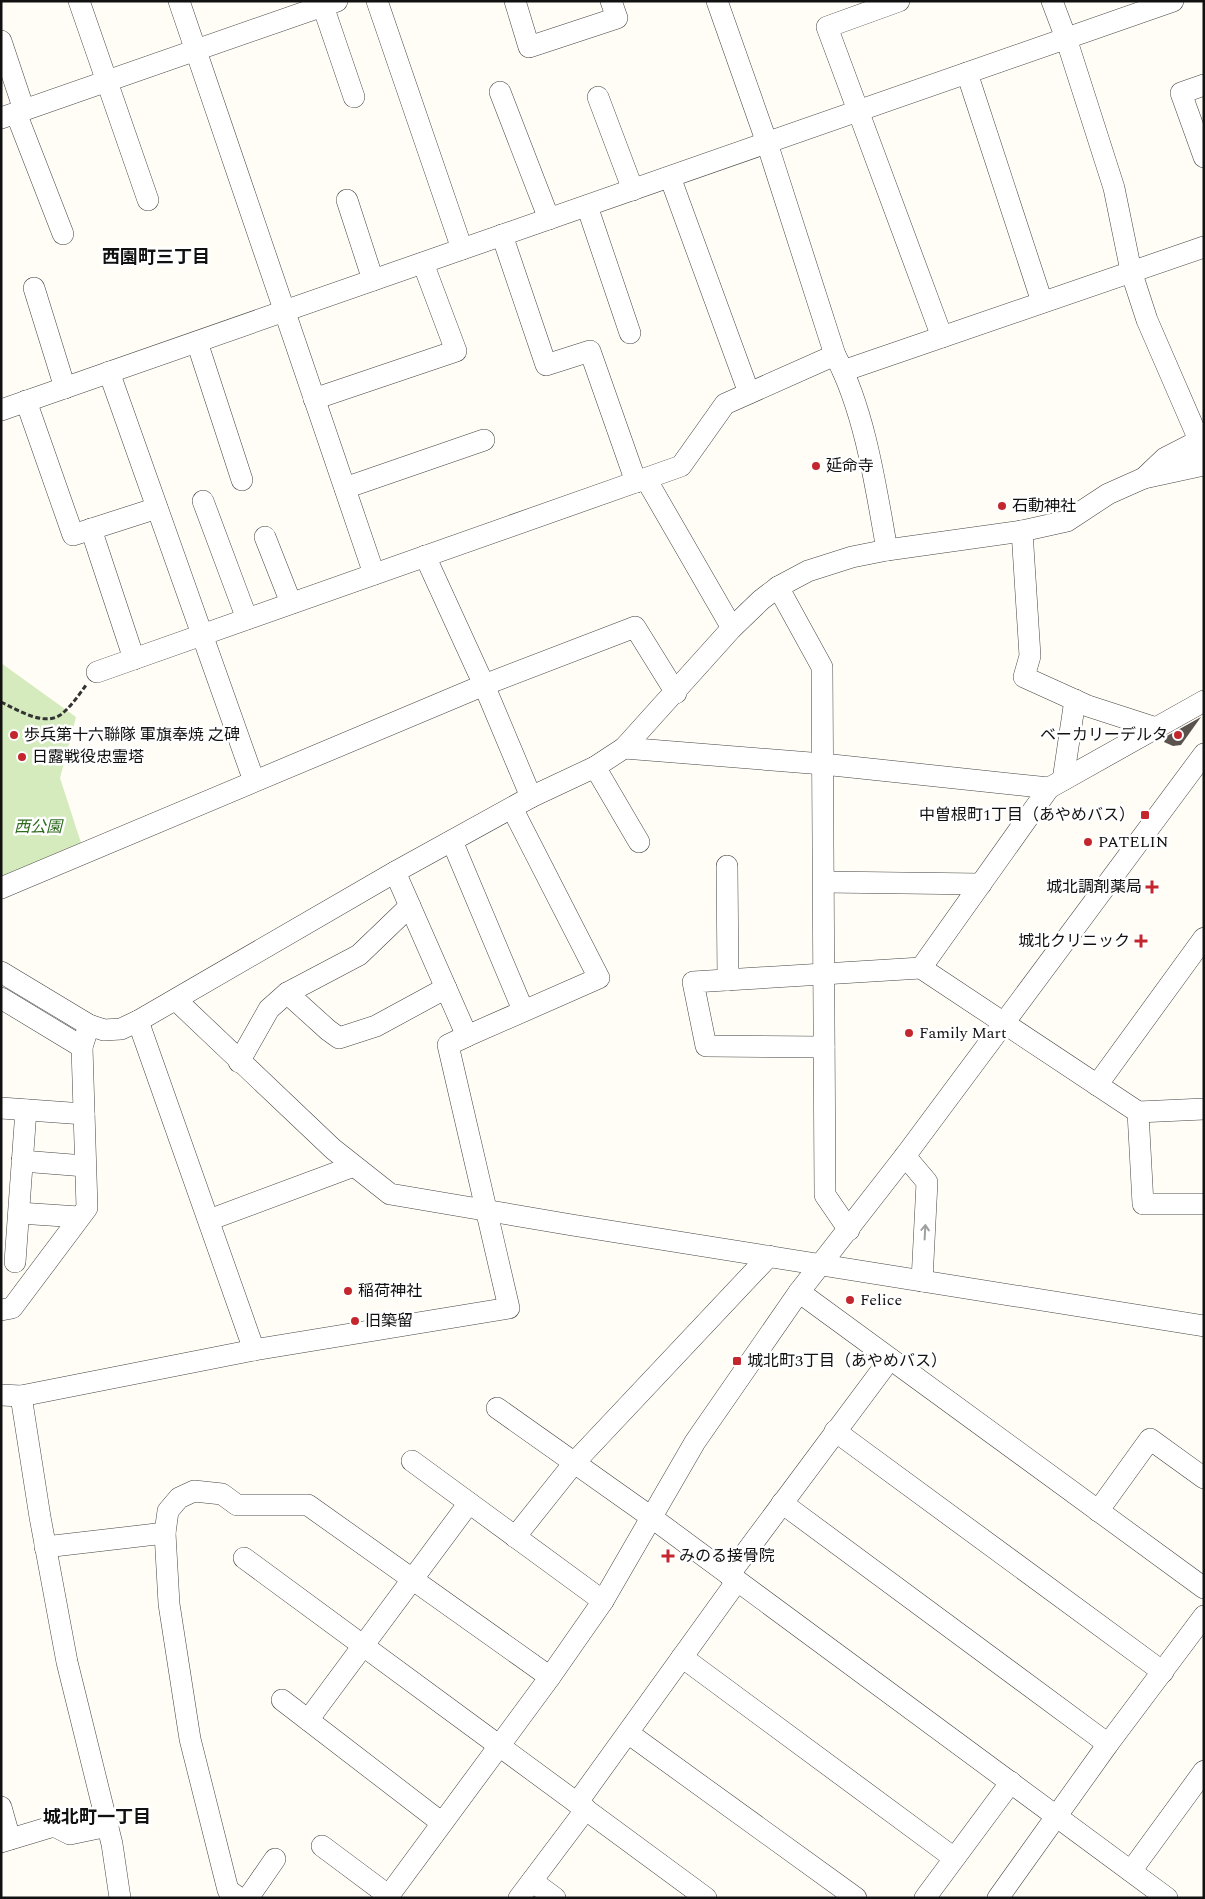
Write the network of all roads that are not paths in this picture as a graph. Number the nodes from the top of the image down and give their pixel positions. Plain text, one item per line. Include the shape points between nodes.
1 (79, 1) edge
2 (179, 1) edge
3 (377, 1) edge
4 (515, 1) edge
5 (611, 1) edge
6 (717, 1) edge
7 (899, 1) edge
8 (1052, 1) edge
9 (1162, 3) edge
10 (330, 4) edge
11 (1066, 38) junction
12 (1, 41) edge
13 (196, 50) junction
14 (967, 73) junction
15 (106, 81) junction
16 (1204, 85) edge
17 (500, 92) dead end
18 (354, 96) dead end
19 (598, 97) dead end
20 (858, 111) junction
21 (14, 114) edge
22 (768, 143) junction
23 (1204, 158) edge
24 (670, 177) junction
25 (633, 190) junction
26 (148, 200) dead end
27 (347, 200) dead end
28 (587, 206) junction
29 (549, 219) junction
30 (63, 234) dead end
31 (502, 235) junction
32 (1204, 247) edge
33 (462, 250) junction
34 (423, 263) junction
35 (1131, 271) junction
36 (373, 280) junction
37 (34, 288) dead end
38 (1042, 302) junction
39 (284, 311) junction
40 (630, 334) dead end
41 (942, 337) junction
42 (197, 342) junction
43 (839, 363) junction
44 (109, 372) junction
45 (65, 388) junction
46 (750, 393) junction
47 (314, 398) junction
48 (26, 401) junction
49 (1, 410) edge
50 (1202, 439) edge
51 (484, 440) dead end
52 (1201, 465) edge
53 (1144, 478) junction
54 (242, 480) dead end
55 (641, 480) junction
56 (345, 488) junction
57 (203, 501) dead end
58 (157, 508) junction
59 (91, 529) junction
60 (1022, 531) junction
61 (265, 537) dead end
62 (887, 550) junction
63 (425, 556) junction
64 (374, 574) junction
65 (778, 587) junction
66 (291, 604) junction
67 (247, 619) junction
68 (732, 628) junction
69 (202, 635) junction
70 (134, 659) junction
71 (97, 672) road end
72 (484, 685) junction
73 (676, 693) junction
74 (1075, 700) junction
75 (1204, 701) edge
76 (1156, 728) junction
77 (624, 748) junction
78 (1204, 754) edge
79 (823, 764) junction
80 (595, 766) junction
81 (254, 781) junction
82 (1196, 781) edge
83 (1056, 784) junction
84 (531, 797) junction
85 (512, 808) junction
86 (452, 841) junction
87 (639, 842) dead end
88 (727, 866) dead end
89 (395, 872) junction
90 (824, 882) junction
91 (981, 884) junction
92 (1, 888) edge
93 (410, 906) junction
94 (1204, 938) edge
95 (921, 968) junction
96 (824, 975) junction
97 (3, 976) edge
98 (728, 980) junction
99 (446, 988) junction
100 (287, 993) junction
101 (1, 998) edge
102 (176, 1000) junction
103 (523, 1010) junction
104 (138, 1021) junction
105 (1002, 1023) junction
106 (89, 1025) junction
107 (467, 1036) junction
108 (82, 1047) junction
109 (824, 1047) junction
110 (240, 1062) junction
111 (1097, 1085) junction
112 (1, 1108) edge
113 (1204, 1109) edge
114 (26, 1110) junction
115 (1138, 1112) junction
116 (84, 1114) junction
117 (905, 1156) junction
118 (22, 1162) junction
119 (85, 1166) junction
120 (354, 1166) junction
121 (1204, 1204) edge
122 (484, 1209) junction
123 (19, 1213) junction
124 (79, 1217) junction
125 (209, 1220) junction
126 (849, 1230) junction
127 (769, 1256) junction
128 (8, 1262) edge
129 (45, 1264) junction
130 (819, 1265) junction
131 (922, 1281) junction
132 (799, 1292) junction
133 (1, 1310) edge
134 (1204, 1326) edge
135 (254, 1350) junction
136 (890, 1359) junction
137 (11, 1396) edge
138 (497, 1408) dead end
139 (835, 1431) junction
140 (412, 1461) dead end
141 (574, 1462) junction
142 (1204, 1478) edge
143 (469, 1503) junction
144 (782, 1503) junction
145 (1098, 1511) junction
146 (651, 1517) junction
147 (165, 1533) junction
148 (515, 1537) junction
149 (45, 1547) junction
150 (244, 1558) dead end
151 (733, 1578) junction
152 (412, 1579) junction
153 (1204, 1588) edge
154 (602, 1601) junction
155 (1204, 1616) edge
156 (364, 1644) junction
157 (682, 1657) junction
158 (1164, 1672) junction
159 (550, 1677) junction
160 (282, 1700) dead end
161 (308, 1720) junction
162 (628, 1733) junction
163 (1108, 1744) junction
164 (498, 1745) junction
165 (1204, 1771) edge
166 (1010, 1782) junction
167 (582, 1806) junction
168 (1, 1807) edge
169 (1057, 1817) junction
170 (442, 1822) junction
171 (108, 1826) junction
172 (6, 1840) edge
173 (322, 1846) dead end
174 (954, 1858) junction
175 (275, 1859) dead end
176 (1131, 1872) junction
177 (532, 1880) junction
178 (388, 1897) edge
179 (120, 1898) edge
180 (239, 1898) edge
181 (248, 1898) edge
182 (519, 1898) edge
183 (555, 1898) edge
184 (706, 1898) edge
185 (856, 1898) edge
186 (925, 1898) edge
187 (998, 1898) edge
188 (1167, 1898) edge

1 - 15 street
2 - 13 street
3 - 33 street
4 - 5 street via 529,48 616,18
6 - 22 street
7 - 20 street via 827,27
8 - 11 street
9 - 11 street
10 - 13 street
10 - 18 street
11 - 14 street
11 - 35 street via 1114,188
12 - 21 street
13 - 15 street
13 - 39 street
14 - 20 street
14 - 38 street
15 - 21 street
15 - 26 street
16 - 23 street via 1181,93
17 - 29 street
19 - 25 street
20 - 22 street
20 - 41 street
21 - 30 street
22 - 24 street
22 - 43 street
24 - 25 street
24 - 46 street
25 - 28 street
27 - 36 street
28 - 29 street
28 - 40 street
29 - 31 street
31 - 33 street
31 - 55 street via 546,365 590,351
32 - 35 street
33 - 34 street
34 - 36 street
34 - 47 street via 456,351
35 - 38 street
35 - 50 street via 1148,320
36 - 39 street
37 - 45 street
38 - 41 street
39 - 42 street
39 - 47 street
41 - 43 street
42 - 44 street
42 - 54 street
43 - 46 street
43 - 62 street via 870,458
44 - 45 street
44 - 58 street
45 - 48 street
46 - 55 street via 725,404 681,466
47 - 56 street
48 - 49 street
48 - 59 street via 73,535
50 - 52 street
50 - 53 street via 1165,458
51 - 56 street
52 - 53 street
53 - 60 street via 1108,494 1067,521
55 - 63 street
55 - 68 street
56 - 64 street
57 - 67 street
58 - 59 street
58 - 69 street
59 - 70 street
60 - 62 street
60 - 74 street via 1030,656 1024,677
61 - 66 street
62 - 65 street via 808,571
63 - 64 street
63 - 72 street
64 - 66 street
65 - 68 street
65 - 79 street via 822,668
66 - 67 street
67 - 69 street
68 - 73 street
69 - 70 street
69 - 81 street
70 - 71 street
72 - 73 street via 635,627
72 - 81 street
72 - 84 street
73 - 77 street
74 - 76 street
74 - 83 street
75 - 76 street
76 - 83 street
77 - 79 street
77 - 80 street
78 - 82 street
79 - 83 street
79 - 90 street
80 - 84 street
80 - 87 street
81 - 92 street
82 - 105 street
83 - 91 street
84 - 85 street
85 - 86 street
85 - 103 street via 599,978
86 - 89 street
86 - 103 street
88 - 98 street
89 - 93 street
89 - 102 street
90 - 91 street
90 - 96 street
91 - 95 street
93 - 99 street
93 - 100 street via 358,955
94 - 111 street
95 - 96 street
95 - 105 street
96 - 98 street
96 - 109 street
97 - 106 street
98 - 109 street via 693,982 706,1046
99 - 100 street via 376,1026 339,1038
99 - 107 street
100 - 110 street via 269,1009
101 - 108 street
102 - 104 street
102 - 110 street
103 - 107 street
104 - 106 street via 121,1029 104,1030
104 - 125 street
105 - 111 street
105 - 117 street
106 - 108 street
107 - 122 street via 448,1044
108 - 116 street
109 - 126 street via 825,1195
110 - 120 street
111 - 115 street
112 - 114 street
113 - 115 street
114 - 116 street
114 - 118 street
115 - 121 street via 1143,1204
116 - 119 street
117 - 126 street
131 -> 117 street via 927,1182
118 - 119 street
118 - 123 street
119 - 124 street via 87,1208
120 - 122 street via 390,1194
120 - 125 street
122 - 127 street
122 - 135 street via 509,1308
123 - 124 street
123 - 128 street
124 - 129 street
125 - 135 street
126 - 130 street
127 - 130 street
127 - 141 street
128 - 129 street
129 - 133 street via 12,1308
130 - 131 street
130 - 132 street
131 - 134 street
132 - 136 street
132 - 146 street via 695,1442
135 - 137 street
136 - 139 street
136 - 145 street
137 - 149 street
138 - 141 street
139 - 144 street
139 - 158 street
140 - 143 street
141 - 146 street
141 - 148 street
142 - 145 street via 1150,1439
143 - 148 street
143 - 152 street
144 - 151 street
144 - 163 street
145 - 153 street
146 - 151 street
146 - 154 street
147 - 149 street
147 - 152 street via 168,1510 179,1498 194,1491 222,1494 237,1505 308,1505
147 - 180 street via 168,1604 190,1739 228,1890
148 - 154 street
149 - 171 street via 66,1662
150 - 156 street
151 - 157 street
151 - 166 street
152 - 156 street
152 - 159 street
154 - 159 street
155 - 158 street
156 - 161 street
156 - 164 street
157 - 162 street
157 - 174 street
158 - 163 street
159 - 164 street
160 - 161 street
161 - 170 street
162 - 167 street
162 - 185 street
163 - 169 street
164 - 167 street
164 - 170 street
165 - 176 street
166 - 169 street
166 - 174 street
167 - 177 street
167 - 184 street
168 - 172 street
169 - 176 street
169 - 187 street
170 - 178 street
171 - 172 street via 70,1834 54,1826
171 - 179 street
173 - 178 street
174 - 186 street
175 - 181 street
176 - 188 street
177 - 182 street
177 - 183 street

